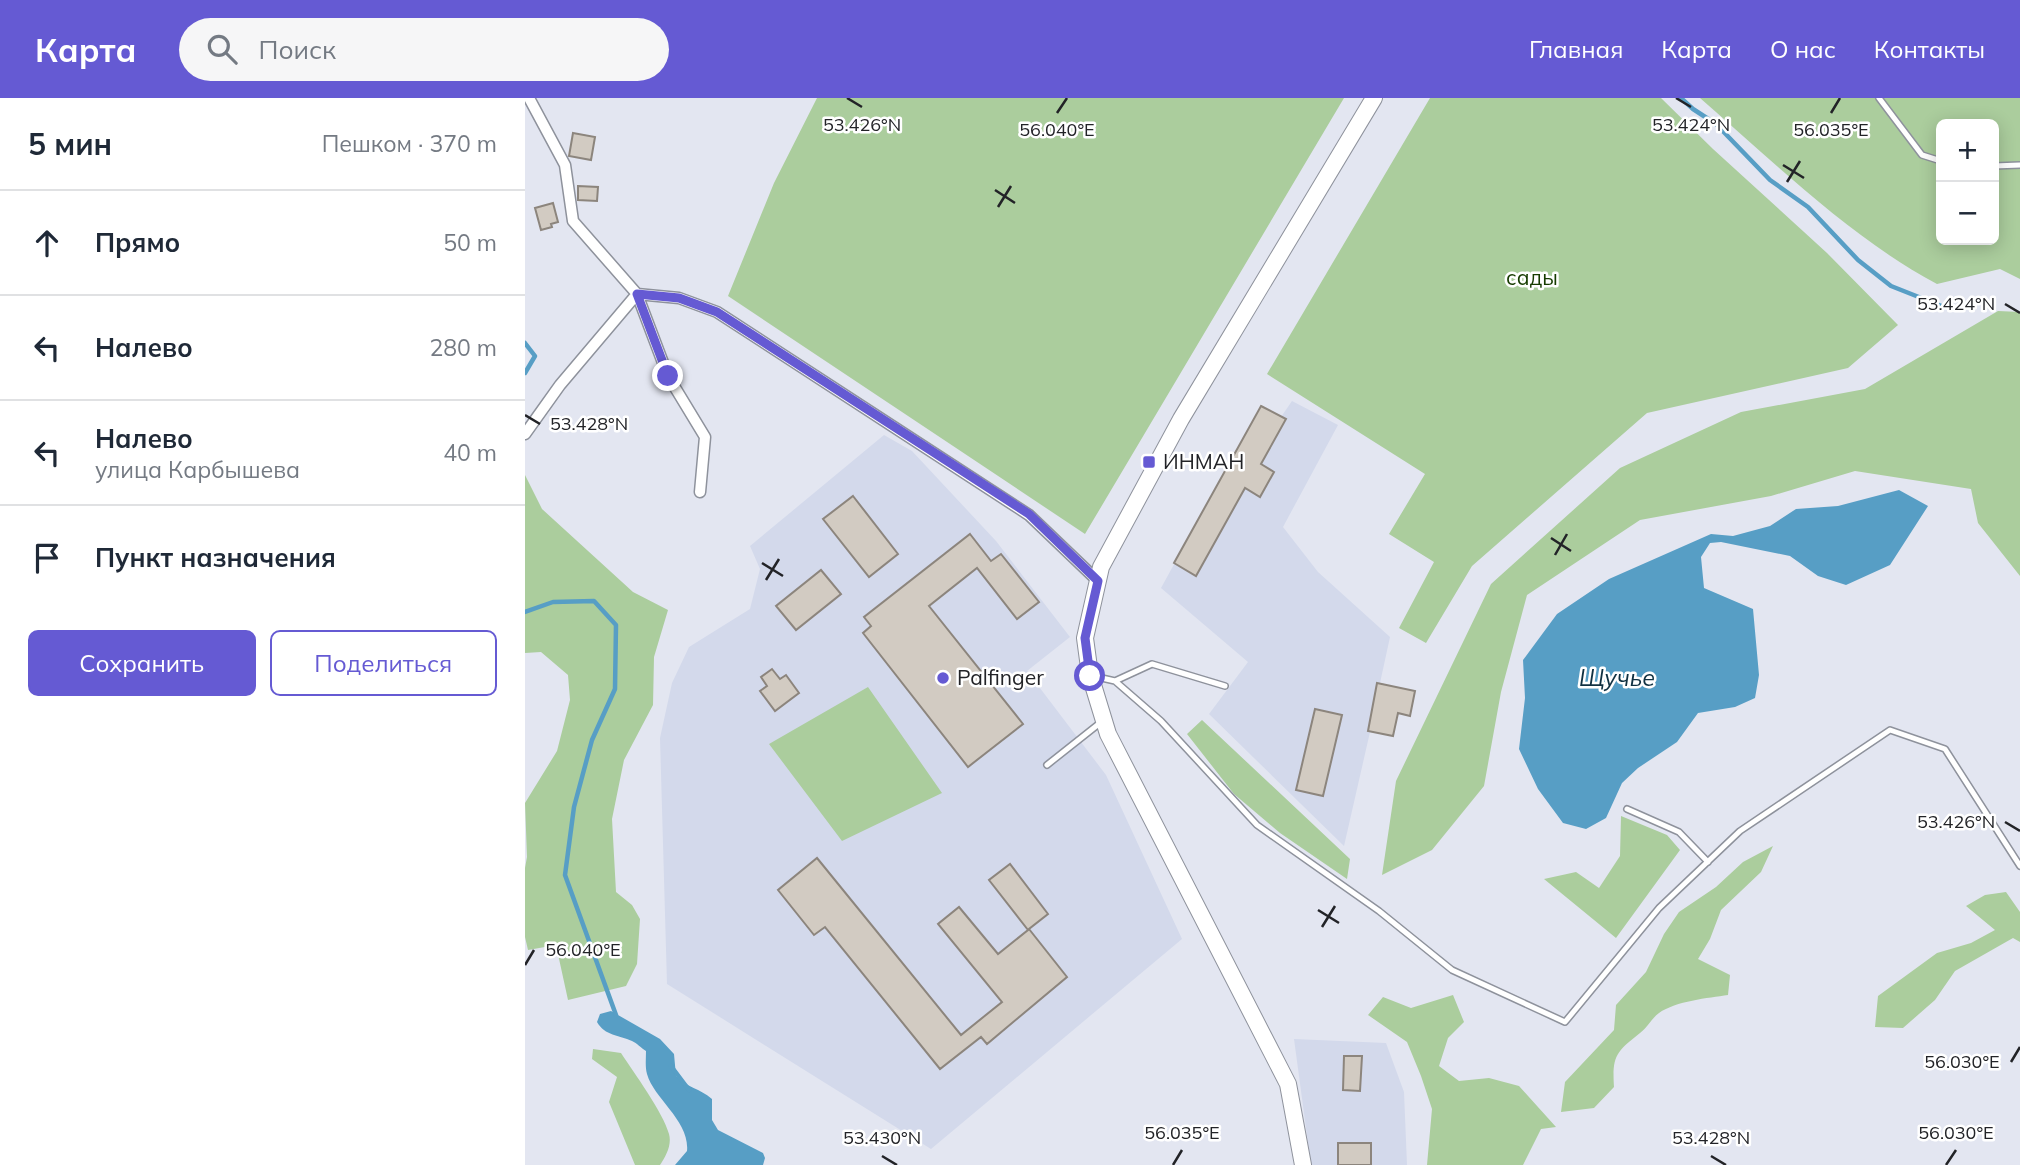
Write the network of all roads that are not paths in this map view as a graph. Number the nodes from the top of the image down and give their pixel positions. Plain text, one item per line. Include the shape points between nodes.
1 (529, 98) edge
2 (1374, 98) edge
3 (1879, 98) edge
4 (1936, 159) edge
5 (2020, 165) edge
6 (1999, 166) edge
7 (637, 294) junction
8 (525, 434) edge
9 (700, 492) dead end
10 (1098, 581) junction
11 (1090, 676) junction
12 (1115, 681) junction
13 (1225, 686) dead end
14 (1103, 721) junction
15 (1047, 765) dead end
16 (1627, 809) dead end
17 (1708, 862) junction
18 (2020, 866) edge
19 (1303, 1165) edge

1 - 7 street via 565,165 573,221
2 - 10 street via 1181,419 1101,567
3 - 4 lane via 1922,155
5 - 6 lane
7 - 8 street
7 - 9 street via 668,376 705,437
7 - 10 street via 679,298 717,312 1029,514
10 - 11 street via 1085,638
11 - 12 lane
11 - 14 street
12 - 13 lane via 1152,664
12 - 17 lane via 1161,721 1257,825 1453,970 1565,1022 1660,908
14 - 15 lane
14 - 19 street via 1287,1084
16 - 17 lane via 1679,832
17 - 18 lane via 1740,831 1890,730 1945,749

